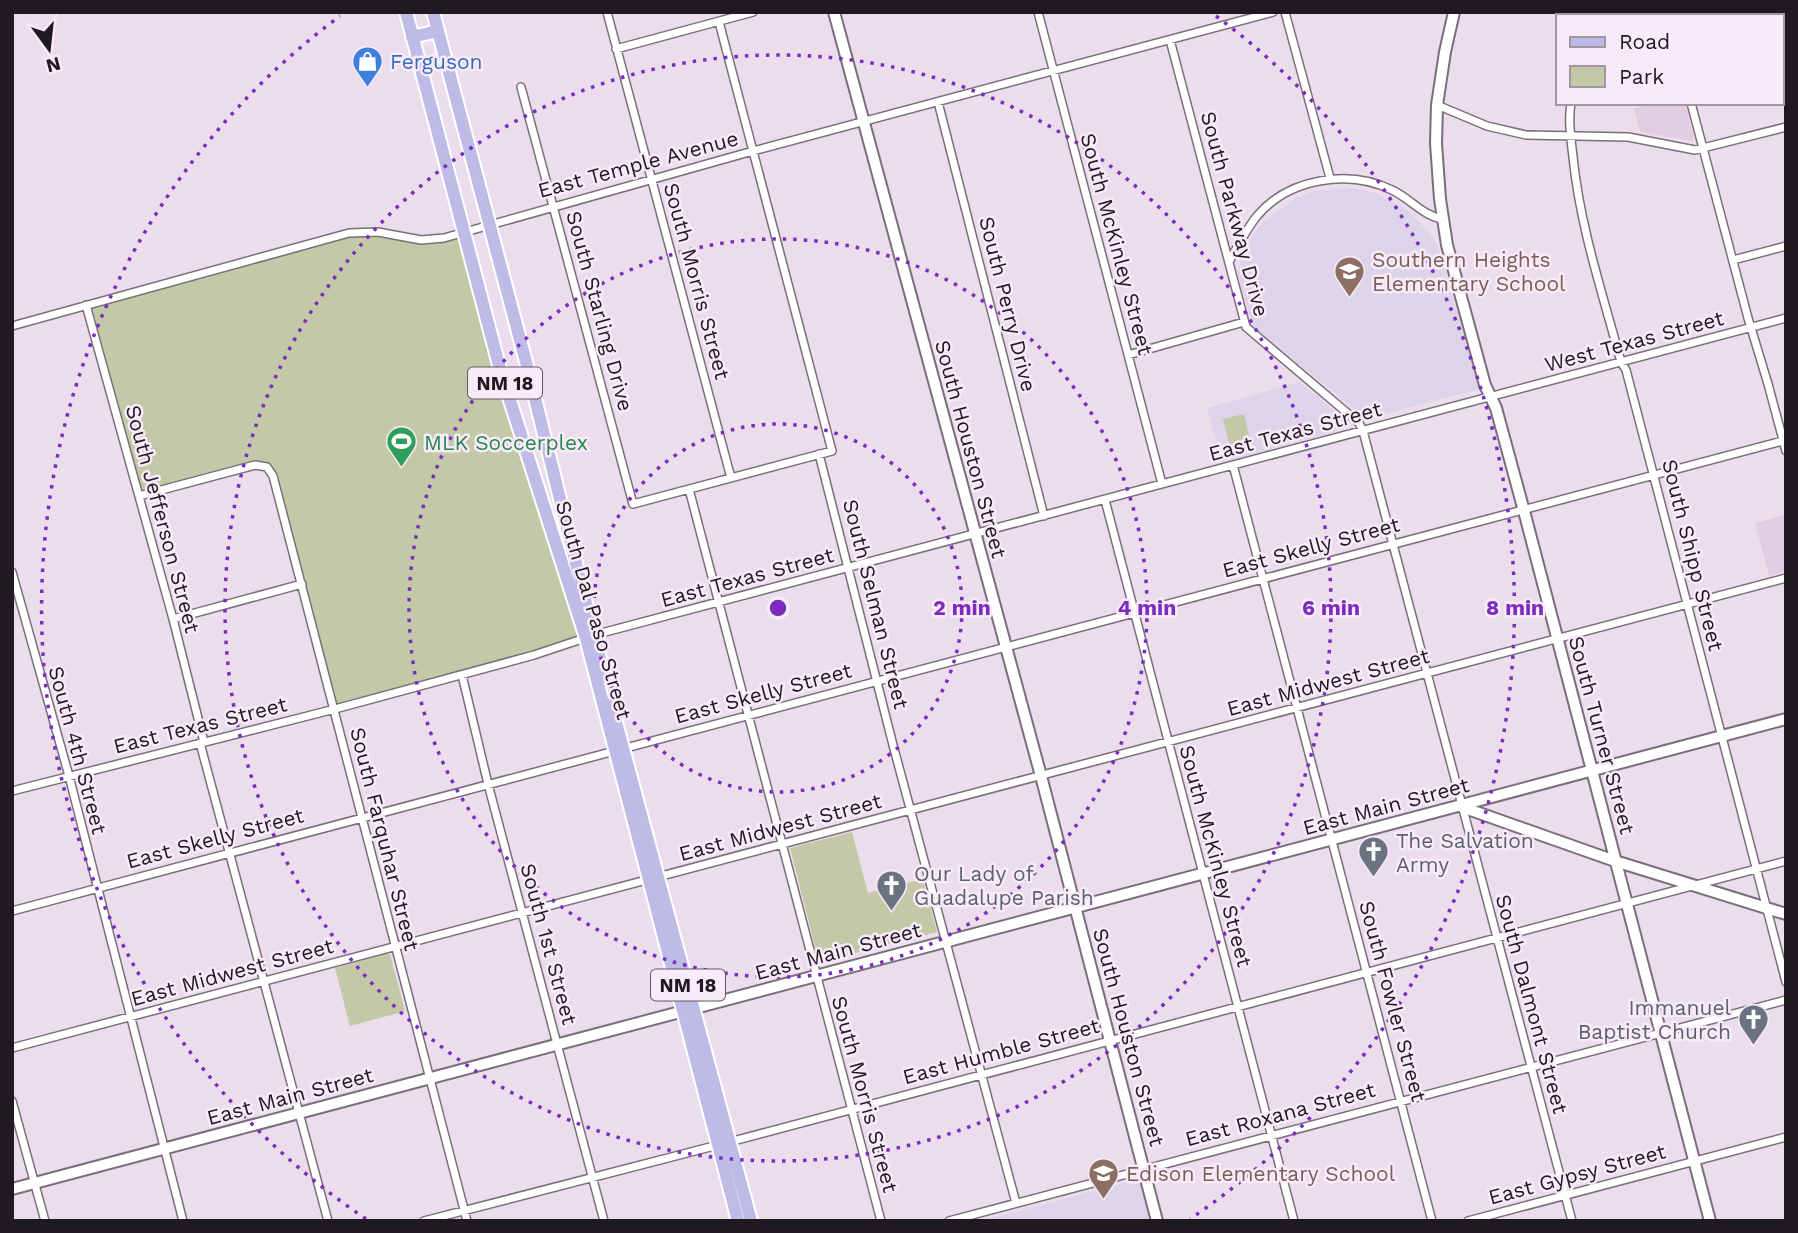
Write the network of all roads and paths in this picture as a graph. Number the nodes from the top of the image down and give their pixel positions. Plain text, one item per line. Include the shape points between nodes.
1 (405, 12) edge
2 (433, 12) edge
3 (607, 12) edge
4 (753, 12) edge
5 (834, 12) edge
6 (1038, 12) edge
7 (1285, 12) edge
8 (1454, 12) edge
9 (1269, 13) edge
10 (719, 22) junction
11 (438, 31) junction
12 (412, 37) junction
13 (1170, 40) junction
14 (616, 49) junction
15 (1053, 71) junction
16 (521, 87) dead end
17 (938, 102) junction
18 (1437, 105) junction
19 (1572, 105) edge
20 (1692, 105) edge
21 (865, 121) junction
22 (1786, 127) edge
23 (1571, 136) junction
24 (1703, 149) junction
25 (753, 151) junction
26 (651, 178) junction
27 (1330, 178) junction
28 (554, 206) junction
29 (1443, 219) junction
30 (489, 224) junction
31 (464, 232) junction
32 (1786, 246) edge
33 (1733, 260) junction
34 (1228, 263) junction
35 (86, 305) junction
36 (1786, 318) edge
37 (1244, 322) junction
38 (12, 326) edge
39 (1752, 327) junction
40 (1128, 355) junction
41 (1621, 362) junction
42 (1492, 398) junction
43 (1363, 431) junction
44 (1784, 440) edge
45 (1786, 451) edge
46 (819, 454) junction
47 (1233, 465) junction
48 (1655, 476) junction
49 (732, 478) junction
50 (1163, 484) junction
51 (689, 489) junction
52 (139, 496) junction
53 (1105, 499) junction
54 (1524, 511) junction
55 (1044, 516) junction
56 (974, 534) junction
57 (1393, 544) junction
58 (849, 568) junction
59 (12, 572) edge
60 (1263, 578) junction
61 (1786, 578) edge
62 (302, 584) junction
63 (718, 602) junction
64 (1687, 604) junction
65 (1134, 612) junction
66 (173, 620) junction
67 (590, 637) junction
68 (1557, 639) junction
69 (1005, 646) junction
70 (1426, 674) junction
71 (461, 675) junction
72 (878, 680) junction
73 (1297, 708) junction
74 (335, 709) junction
75 (748, 716) junction
76 (1786, 719) edge
77 (1723, 736) junction
78 (202, 742) junction
79 (1168, 742) junction
80 (620, 750) junction
81 (1592, 771) junction
82 (68, 776) junction
83 (1041, 776) junction
84 (488, 783) junction
85 (12, 791) edge
86 (1462, 807) junction
87 (912, 810) junction
88 (361, 817) junction
89 (1333, 841) junction
90 (781, 845) junction
91 (229, 852) junction
92 (1615, 861) junction
93 (1786, 861) edge
94 (1756, 869) junction
95 (1203, 875) junction
96 (654, 879) junction
97 (1693, 885) junction
98 (97, 888) junction
99 (1626, 903) junction
100 (1075, 908) junction
101 (1766, 908) junction
102 (12, 911) edge
103 (522, 913) junction
104 (1786, 914) edge
105 (1496, 937) junction
106 (946, 943) junction
107 (395, 946) junction
108 (1367, 972) junction
109 (816, 977) junction
110 (264, 981) junction
111 (1786, 982) edge
112 (1786, 1000) edge
113 (1237, 1006) junction
114 (689, 1010) junction
115 (132, 1017) junction
116 (1662, 1032) junction
117 (1109, 1040) junction
118 (557, 1045) junction
119 (12, 1048) edge
120 (1530, 1066) junction
121 (983, 1074) junction
122 (429, 1079) junction
123 (12, 1101) edge
124 (1401, 1101) junction
125 (851, 1108) junction
126 (299, 1113) junction
127 (1272, 1135) junction
128 (1786, 1137) edge
129 (724, 1143) junction
130 (164, 1149) junction
131 (1695, 1162) junction
132 (1143, 1169) junction
133 (592, 1177) junction
134 (35, 1183) junction
135 (12, 1189) edge
136 (1565, 1196) junction
137 (1016, 1203) junction
138 (464, 1210) junction
139 (45, 1221) edge
140 (183, 1221) edge
141 (328, 1221) edge
142 (424, 1221) edge
143 (467, 1221) edge
144 (604, 1221) edge
145 (738, 1221) edge
146 (751, 1221) edge
147 (881, 1221) edge
148 (949, 1221) edge
149 (1157, 1221) edge
150 (1294, 1221) edge
151 (1432, 1221) edge
152 (1468, 1221) edge
153 (1572, 1221) edge
154 (1710, 1221) edge

1 - 12 main road, South Dal Paso Street / NM 18
2 - 11 main road, South Dal Paso Street / NM 18
3 - 14 street, South Morris Street
4 - 10 street
5 - 21 street, South Houston Street
6 - 15 street, South McKinley Street
7 - 27 street
8 - 18 street, South Turner Street
9 - 13 street, East Temple Avenue
10 - 14 street
10 - 25 street
11 - 12 main road
11 - 30 main road, South Dal Paso Street / NM 18
12 - 31 main road, South Dal Paso Street / NM 18
13 - 15 street, East Temple Avenue
13 - 34 street, South Parkway Drive
14 - 26 street, South Morris Street
15 - 17 street, East Temple Avenue
15 - 40 street, South McKinley Street
16 - 28 street, South Starling Drive
17 - 21 street, East Temple Avenue
17 - 55 street, South Perry Drive
18 - 23 street via 1501,130
18 - 29 street, South Turner Street
19 - 23 street, South Shipp Street
20 - 24 street
21 - 25 street, East Temple Avenue
21 - 56 street, South Houston Street
22 - 24 street
23 - 24 street via 1628,137
23 - 41 street, South Shipp Street via 1576,188
24 - 33 street
25 - 26 street, East Temple Avenue
25 - 46 street via 832,451
26 - 28 street, East Temple Avenue
26 - 49 street, South Morris Street
27 - 29 street via 1378,184 1430,217
27 - 34 street via 1297,188 1273,202 1258,215
28 - 30 street, East Temple Avenue
28 - 51 street, South Starling Drive via 632,504
29 - 42 street, South Turner Street
30 - 31 street, East Temple Avenue
30 - 67 main road, South Dal Paso Street / NM 18
31 - 35 street, East Temple Avenue via 421,240 355,232
31 - 67 main road, South Dal Paso Street / NM 18 via 500,369
32 - 33 street
33 - 39 street
34 - 37 street, South Parkway Drive
35 - 38 street, East Temple Avenue
35 - 52 street, South Jefferson Street
36 - 39 street, West Texas Street
37 - 40 street
37 - 43 street, South Parkway Drive
39 - 41 street, West Texas Street
39 - 44 street
40 - 50 street, South McKinley Street
41 - 42 street, West Texas Street
41 - 48 street, South Shipp Street
42 - 43 street, East Texas Street
42 - 54 street, South Turner Street
43 - 47 street, East Texas Street
43 - 57 street, South Dalmont Street
44 - 45 street
44 - 48 street, East Skelly Street
46 - 49 street
46 - 58 street, South Selman Street
47 - 50 street, East Texas Street
47 - 60 street, South Fowler Street
48 - 54 street, East Skelly Street
48 - 64 street, South Shipp Street
49 - 51 street
50 - 53 street, East Texas Street
51 - 63 street, South Morris Street
52 - 62 street, South Farquhar Street via 255,465 267,467
52 - 66 street, South Jefferson Street
53 - 55 street, East Texas Street
53 - 65 street, South McKinley Street
54 - 57 street, East Skelly Street
54 - 68 street, South Turner Street
55 - 56 street, East Texas Street
56 - 58 street, East Texas Street
56 - 69 street, South Houston Street
57 - 60 street, East Skelly Street
57 - 70 street, South Dalmont Street
58 - 63 street, East Texas Street
58 - 72 street, South Selman Street
59 - 82 street, South 4th Street
60 - 65 street, East Skelly Street
60 - 73 street, South Fowler Street
61 - 64 street, East Midwest Street
62 - 66 street
62 - 74 street, South Farquhar Street
63 - 67 street, East Texas Street
63 - 75 street, South Morris Street
64 - 68 street, East Midwest Street
64 - 77 street, South Shipp Street
65 - 69 street, East Skelly Street
65 - 79 street, South McKinley Street
66 - 78 street, South Jefferson Street
67 - 71 street, East Texas Street
67 - 80 main road, South Dal Paso Street / NM 18
68 - 70 street, East Midwest Street
68 - 81 street, South Turner Street
69 - 72 street, East Skelly Street
69 - 83 street, South Houston Street
70 - 73 street, East Midwest Street
70 - 86 street, South Dalmont Street
71 - 74 street, East Texas Street
71 - 84 street, South 1st Street
72 - 75 street, East Skelly Street
72 - 87 street, South Selman Street
73 - 79 street, East Midwest Street
73 - 89 street, South Fowler Street
74 - 78 street, East Texas Street
74 - 88 street, South Farquhar Street
75 - 80 street, East Skelly Street
75 - 90 street, South Morris Street
76 - 77 street, East Main Street
77 - 81 street, East Main Street
77 - 94 street, South Shipp Street
78 - 82 street, East Texas Street
78 - 91 street, South Jefferson Street
79 - 83 street, East Midwest Street
79 - 95 street, South McKinley Street
80 - 84 street, East Skelly Street
80 - 96 main road, South Dal Paso Street / NM 18
81 - 86 street, East Main Street
81 - 92 street, South Turner Street
82 - 85 street, East Texas Street
82 - 98 street, South 4th Street
83 - 87 street, East Midwest Street
83 - 100 street, South Houston Street
84 - 88 street, East Skelly Street
84 - 103 street, South 1st Street
86 - 89 street, East Main Street
86 - 92 street
86 - 105 street, South Dalmont Street
87 - 90 street, East Midwest Street
87 - 106 street, South Selman Street
88 - 91 street, East Skelly Street
88 - 107 street, South Farquhar Street
89 - 95 street, East Main Street
89 - 108 street, South Fowler Street
90 - 96 street, East Midwest Street
90 - 109 street, South Morris Street
91 - 98 street, East Skelly Street
91 - 110 street, South Jefferson Street
92 - 97 street
92 - 99 street, South Turner Street
93 - 94 street, East Humble Street
94 - 97 street, East Humble Street
94 - 101 street, South Shipp Street
95 - 100 street, East Main Street
95 - 113 street, South McKinley Street
96 - 103 street, East Midwest Street
96 - 114 main road, South Dal Paso Street / NM 18
97 - 99 street, East Humble Street
97 - 101 street
98 - 102 street, East Skelly Street
98 - 115 street, South 4th Street
99 - 105 street, East Humble Street
99 - 116 street, South Turner Street
100 - 106 street, East Main Street
100 - 117 street, South Houston Street
101 - 104 street
101 - 111 street, South Shipp Street
103 - 107 street, East Midwest Street
103 - 118 street, South 1st Street
105 - 108 street, East Humble Street
105 - 120 street, South Dalmont Street
106 - 109 street, East Main Street
106 - 121 street, South Selman Street
107 - 110 street, East Midwest Street
107 - 122 street, South Farquhar Street
108 - 113 street, East Humble Street
108 - 124 street, South Fowler Street
109 - 114 street, East Main Street
109 - 125 street, South Morris Street
110 - 115 street, East Midwest Street
110 - 126 street, South Jefferson Street
112 - 116 street, East Roxana Street
113 - 117 street, East Humble Street
113 - 127 street, South McKinley Street
114 - 118 street, East Main Street
114 - 129 main road, South Dal Paso Street / NM 18
115 - 119 street, East Midwest Street
115 - 130 street, South 4th Street
116 - 120 street, East Roxana Street
116 - 131 street, South Turner Street
117 - 121 street, East Humble Street
117 - 132 street, South Houston Street
118 - 122 street, East Main Street
118 - 133 street, South 1st Street
120 - 124 street, East Roxana Street
120 - 136 street, South Dalmont Street
121 - 125 street, East Humble Street
121 - 137 street, South Selman Street
122 - 126 street, East Main Street
122 - 138 street, South Farquhar Street
123 - 134 street
124 - 127 street, East Roxana Street
124 - 151 street, South Fowler Street
125 - 129 street, East Humble Street
125 - 147 street, South Morris Street
126 - 130 street, East Main Street
126 - 141 street, South Jefferson Street
127 - 132 street, East Roxana Street
127 - 150 street, South McKinley Street
128 - 131 street, East Gypsy Street
129 - 133 street, East Humble Street
129 - 145 main road, South Dal Paso Street / NM 18
129 - 146 main road, South Dal Paso Street / NM 18
130 - 134 street, East Main Street
130 - 140 street, South 4th Street
131 - 136 street, East Gypsy Street
131 - 154 street, South Turner Street
132 - 137 street, East Roxana Street
132 - 149 street, South Houston Street
133 - 138 street, East Humble Street
133 - 144 street, South 1st Street
134 - 135 street, East Main Street
134 - 139 street
136 - 152 street, East Gypsy Street
136 - 153 street, South Dalmont Street
137 - 148 street, East Roxana Street
138 - 142 street, East Humble Street
138 - 143 street, South Farquhar Street

